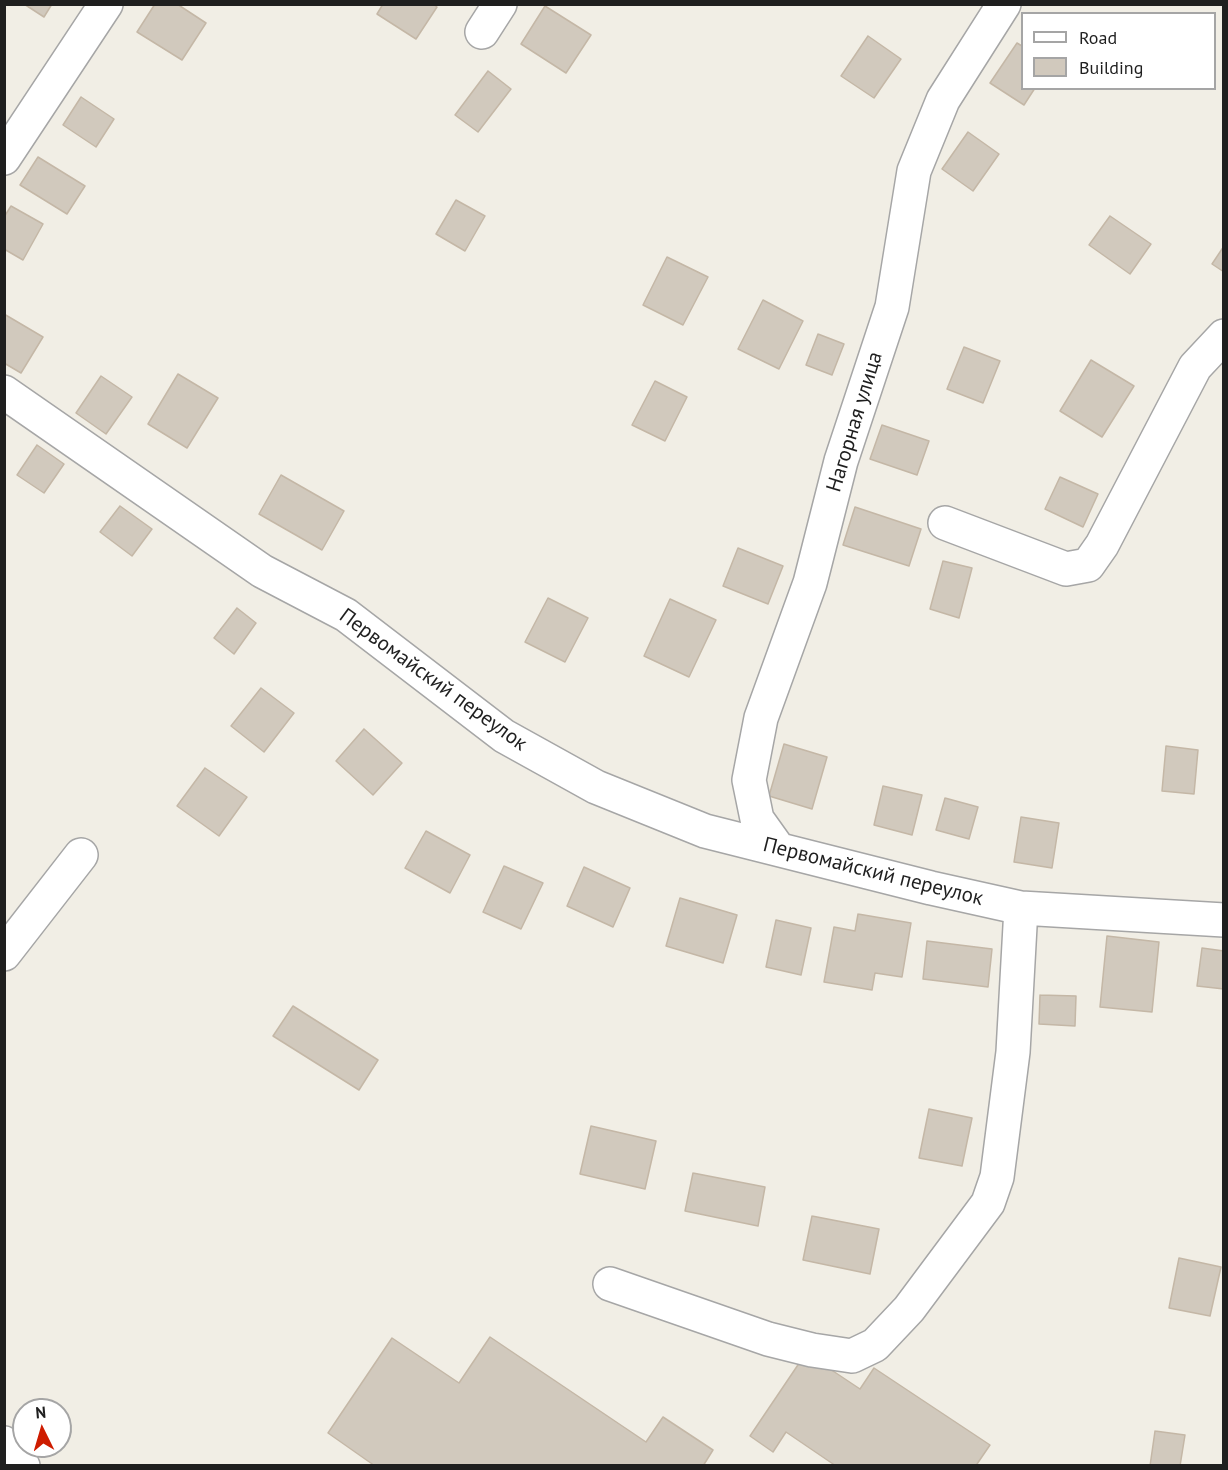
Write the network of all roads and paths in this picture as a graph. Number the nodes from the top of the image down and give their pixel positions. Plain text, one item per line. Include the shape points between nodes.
1 (106, 4) edge
2 (500, 4) edge
3 (1004, 4) edge
4 (482, 32) dead end
5 (4, 158) edge
6 (1224, 336) edge
7 (4, 392) edge
8 (945, 523) dead end
9 (777, 847) junction
10 (81, 855) dead end
11 (1021, 908) junction
12 (1224, 920) edge
13 (4, 954) edge
14 (610, 1284) dead end
15 (4, 1443) edge
16 (23, 1466) edge

1 - 5 street
2 - 4 street
3 - 9 street, Нагорная улица via 943,100 914,171 892,307 841,461 810,583 761,718 748,780 757,819
6 - 8 street via 1194,367 1088,565 1066,569
7 - 9 street, Первомайский переулок via 262,571 346,615 504,736 596,787 705,831
9 - 11 street, Первомайский переулок
10 - 13 street
11 - 12 street, Первомайский переулок
11 - 14 street via 1013,1052 997,1178 988,1203 909,1309 875,1345 852,1356 812,1350 768,1339
15 - 16 street

